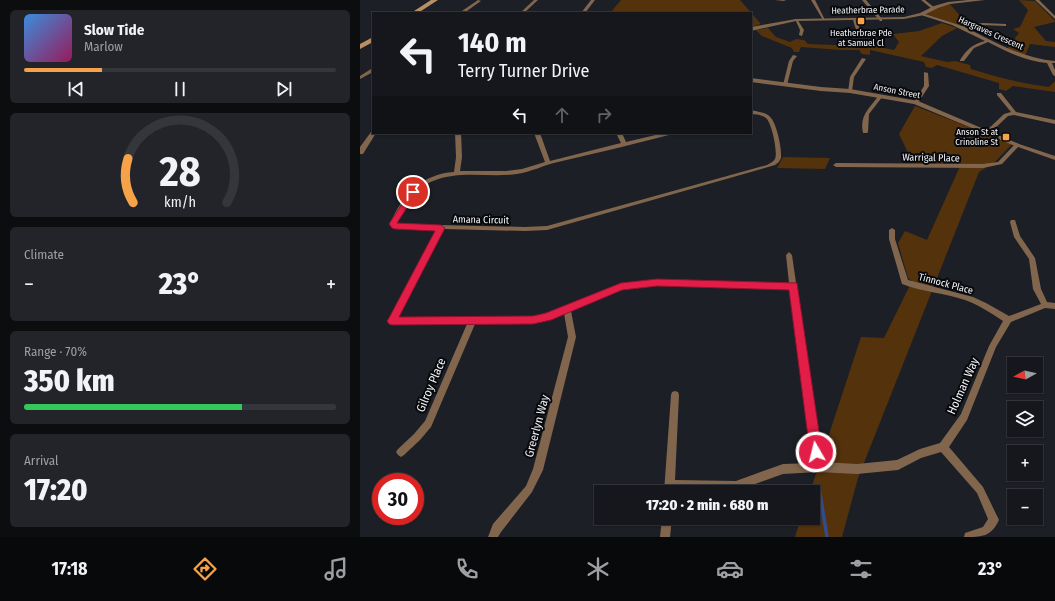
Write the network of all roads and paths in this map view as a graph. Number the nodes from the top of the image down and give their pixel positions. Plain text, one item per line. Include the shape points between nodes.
1 (430, 0) edge
2 (434, 0) edge
3 (536, 0) edge
4 (593, 0) edge
5 (777, 0) edge
6 (784, 0) edge
7 (813, 0) edge
8 (864, 0) edge
9 (924, 0) edge
10 (982, 0) edge
11 (1037, 0) edge
12 (479, 1) edge
13 (934, 7) junction
14 (416, 12) edge
15 (462, 12) edge
16 (523, 12) edge
17 (584, 12) edge
18 (922, 14) junction
19 (1055, 18) edge
20 (824, 19) junction
21 (796, 20) junction
22 (854, 20) junction
23 (881, 20) junction
24 (1005, 26) dead end
25 (962, 27) junction
26 (752, 29) edge
27 (801, 35) dead end
28 (866, 37) dead end
29 (372, 40) edge
30 (988, 41) junction
31 (360, 47) edge
32 (795, 56) dead end
33 (864, 59) dead end
34 (962, 60) dead end
35 (1049, 62) junction
36 (1055, 62) edge
37 (372, 71) edge
38 (926, 73) dead end
39 (1055, 75) edge
40 (360, 78) edge
41 (752, 81) edge
42 (785, 85) junction
43 (850, 91) junction
44 (998, 94) dead end
45 (881, 96) junction
46 (916, 102) junction
47 (752, 112) edge
48 (1014, 113) junction
49 (1055, 122) edge
50 (865, 132) dead end
51 (988, 132) junction
52 (372, 134) edge
53 (458, 134) edge
54 (537, 134) edge
55 (619, 134) edge
56 (667, 134) edge
57 (624, 144) junction
58 (1017, 145) junction
59 (360, 152) edge
60 (1055, 158) edge
61 (548, 163) junction
62 (836, 165) dead end
63 (457, 173) junction
64 (1012, 222) dead end
65 (441, 228) junction
66 (892, 230) dead end
67 (789, 255) dead end
68 (793, 286) junction
69 (1045, 305) junction
70 (1055, 306) edge
71 (567, 309) junction
72 (1008, 320) junction
73 (472, 321) junction
74 (675, 395) dead end
75 (943, 446) junction
76 (401, 452) dead end
77 (818, 466) junction
78 (670, 485) edge
79 (739, 485) edge
80 (666, 525) edge
81 (493, 537) edge
82 (665, 537) edge
83 (969, 537) edge

1 - 2 street
2 - 14 main road
3 - 16 street
4 - 17 street
5 - 6 street
7 - 20 street
8 - 23 street
9 - 13 street
10 - 13 street, Heatherbrae Parade
11 - 19 street
12 - 15 street
13 - 18 street, Heatherbrae Parade
18 - 23 street, Heatherbrae Parade
18 - 25 street, Hargraves Crescent
20 - 21 street, Heatherbrae Parade
20 - 22 street, Heatherbrae Parade
21 - 26 street, Heatherbrae Parade
21 - 27 street via 802,30
22 - 23 street, Heatherbrae Parade
22 - 28 street via 860,33
24 - 25 street via 985,24
25 - 30 street, Hargraves Crescent
29 - 31 main road
30 - 34 street via 974,45
30 - 35 street, Hargraves Crescent via 1008,51
32 - 42 street via 791,61
33 - 43 street via 852,77
35 - 36 street, Hargraves Crescent
35 - 39 street
37 - 40 street
38 - 46 street via 925,91
41 - 42 street, Anson Street
42 - 43 street, Anson Street
43 - 45 street, Anson Street
44 - 48 street
45 - 46 street, Anson Street
45 - 50 street via 866,113
46 - 51 street, Anson Street
47 - 65 street, Amana Circuit via 769,118 773,126 778,157 774,164 769,166 547,228
48 - 49 street
48 - 51 street via 1006,115
51 - 58 street, Anson Street
52 - 59 street
53 - 63 street
54 - 61 street
55 - 57 street
56 - 57 street, Amana Circuit
57 - 61 street, Amana Circuit
58 - 60 street, Anson Street
58 - 62 street, Warrigal Place via 1000,163 983,166
61 - 63 street, Amana Circuit via 510,174
63 - 65 street, Amana Circuit via 443,175 420,186 413,192 393,224
64 - 69 street via 1017,237 1032,258 1037,290
65 - 73 street via 392,321
66 - 72 street, Tinnock Place via 892,239 905,282 975,301
67 - 68 street
68 - 71 street via 657,283 621,286
68 - 77 street
69 - 70 street
69 - 72 street
71 - 73 street via 533,320
71 - 81 street, Greerlyn Way via 572,337 538,470 529,489 497,528
72 - 75 street, Holman Way via 993,346 964,418
73 - 76 street, Gilroy Place via 428,424
74 - 78 street
75 - 77 street via 898,465 857,469
75 - 83 street via 980,490 994,520 986,531
77 - 79 street via 783,469
80 - 82 street

